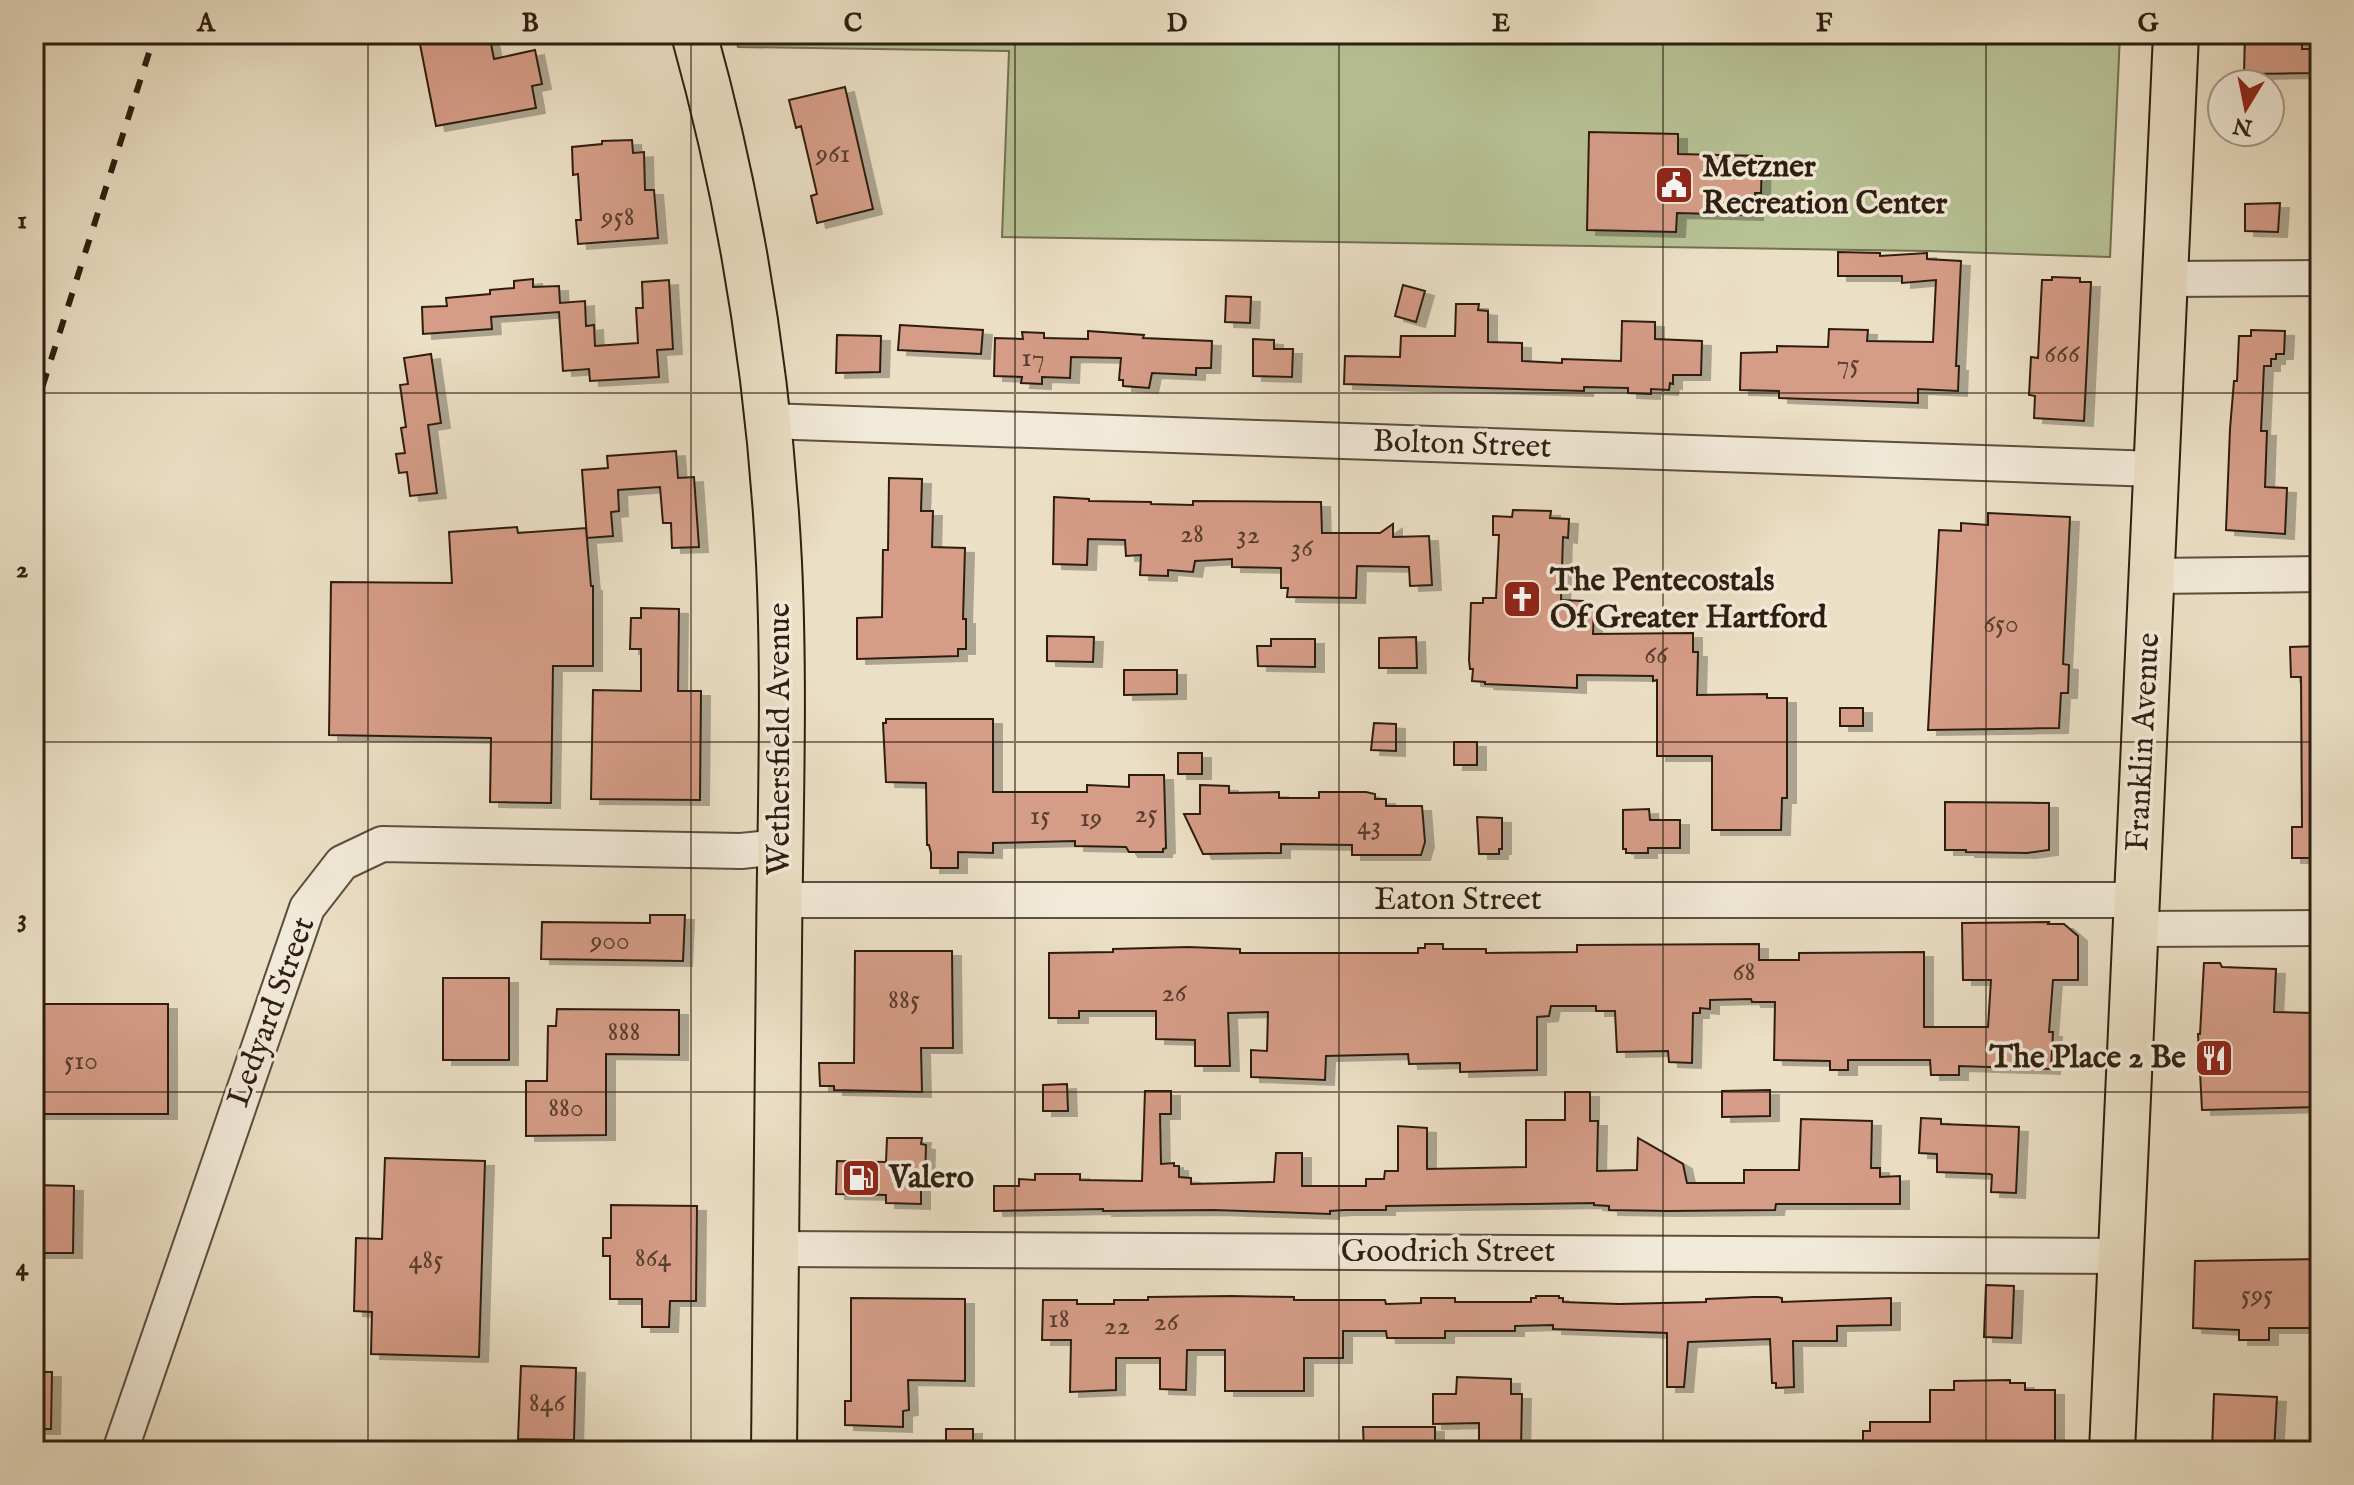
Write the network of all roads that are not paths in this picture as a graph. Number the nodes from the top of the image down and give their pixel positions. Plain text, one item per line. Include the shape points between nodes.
1 (694, 34) edge
2 (2176, 34) edge
3 (2320, 278) edge
4 (2165, 279) junction
5 (767, 421) junction
6 (2156, 469) junction
7 (2320, 574) edge
8 (2151, 576) junction
9 (780, 847) junction
10 (780, 900) junction
11 (2136, 914) junction
12 (2320, 928) edge
13 (776, 1249) junction
14 (2120, 1256) junction
15 (120, 1451) edge
16 (774, 1451) edge
17 (2112, 1451) edge

1 - 5 main road, Wethersfield Avenue via 737,221
2 - 4 main road, Franklin Avenue
3 - 4 street
4 - 6 main road, Franklin Avenue
5 - 6 street, Bolton Street
5 - 9 main road, Wethersfield Avenue via 781,620
6 - 8 main road, Franklin Avenue
7 - 8 street
8 - 11 main road, Franklin Avenue
9 - 10 main road, Wethersfield Avenue
9 - 15 street, Ledyard Street via 741,851 382,844 342,863 307,908
10 - 11 street, Eaton Street
10 - 13 main road, Wethersfield Avenue
11 - 12 street, Eaton Street
11 - 14 main road, Franklin Avenue
13 - 14 street, Goodrich Street
13 - 16 main road, Wethersfield Avenue
14 - 17 main road, Franklin Avenue

